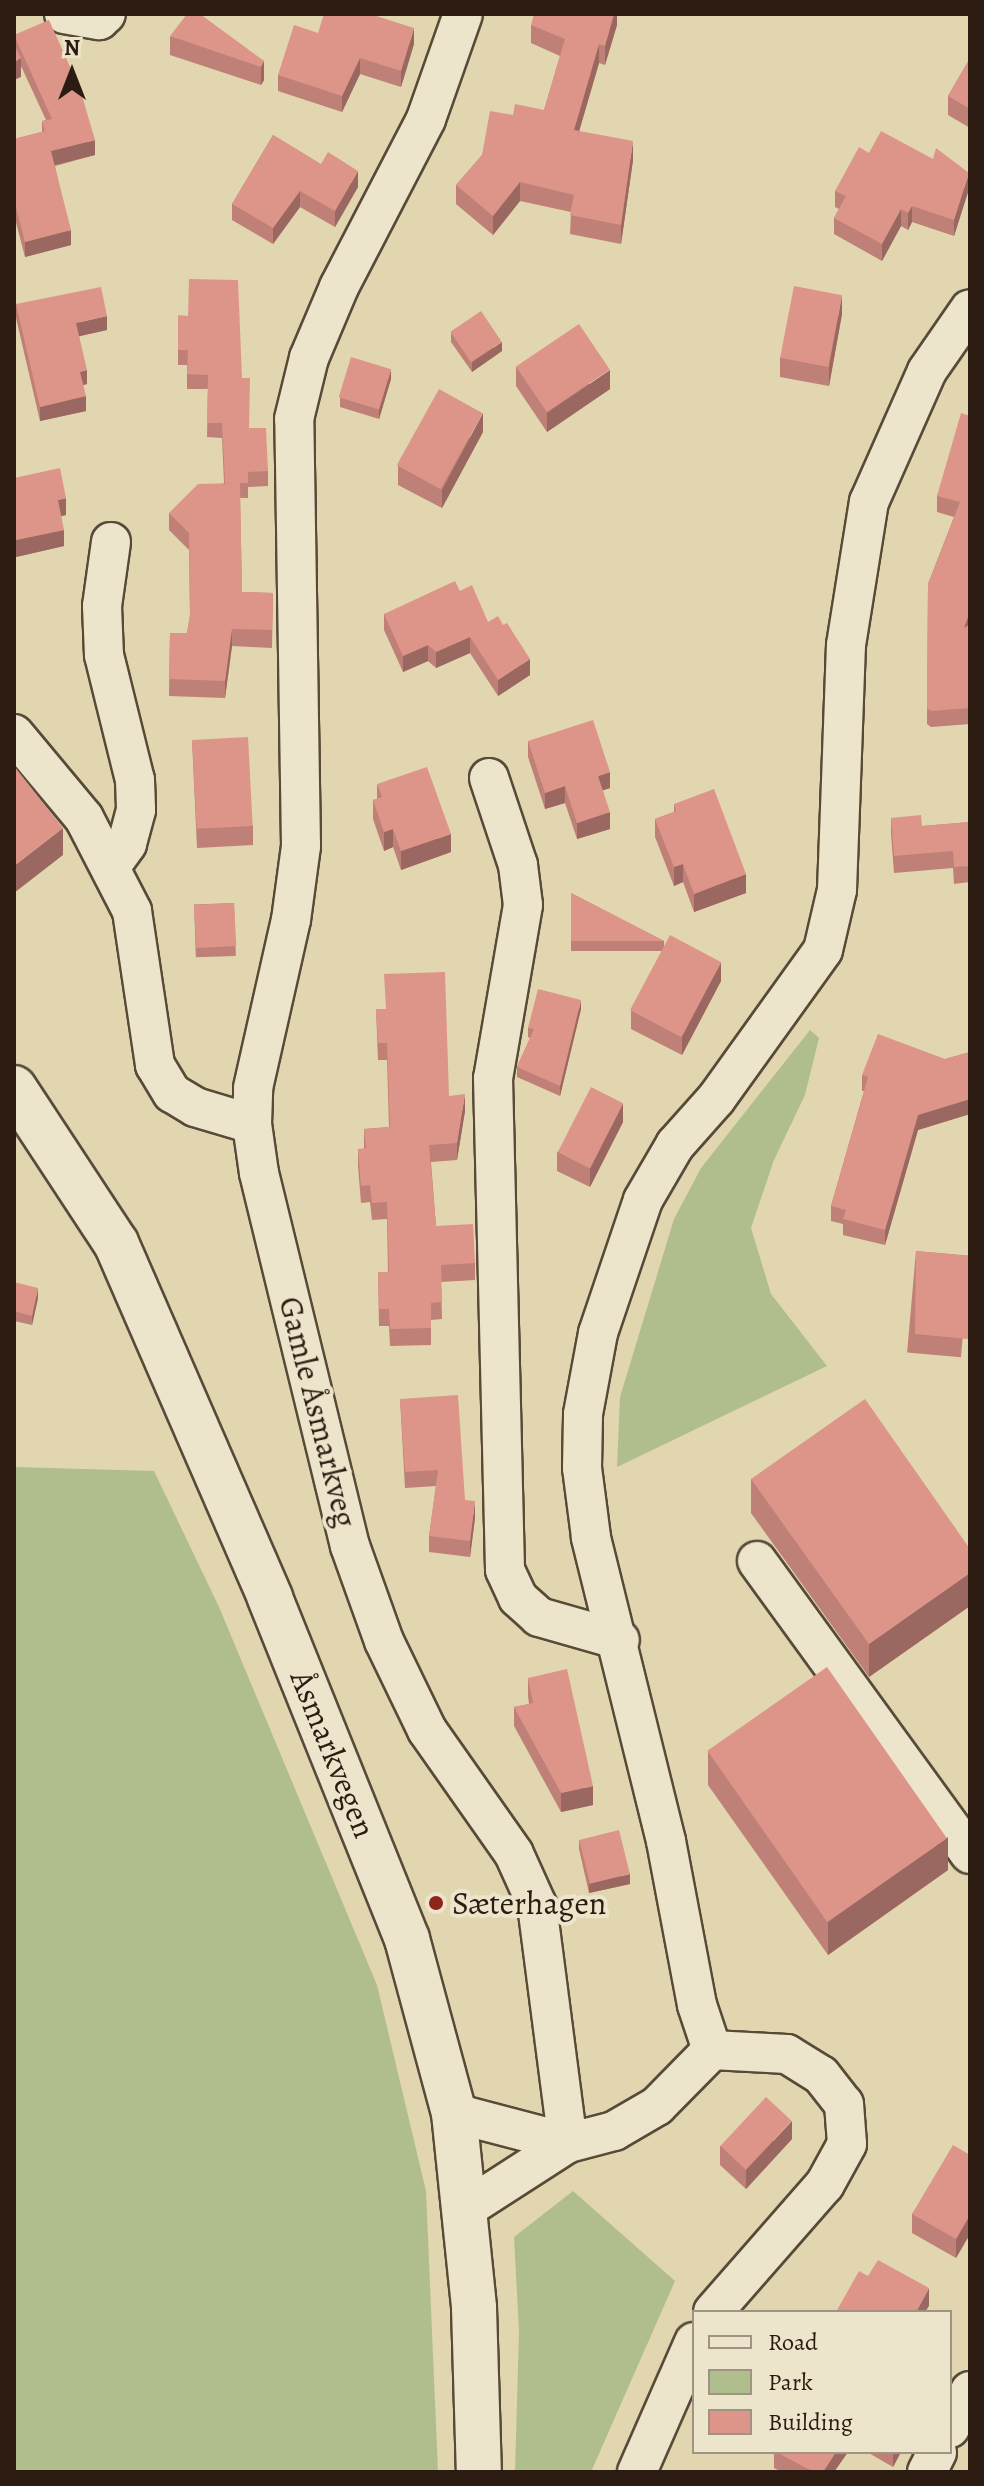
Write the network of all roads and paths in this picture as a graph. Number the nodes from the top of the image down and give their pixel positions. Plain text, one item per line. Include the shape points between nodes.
1 (64, 14) edge
2 (106, 14) edge
3 (463, 14) edge
4 (970, 309) edge
5 (111, 542) dead end
6 (14, 734) edge
7 (489, 778) dead end
8 (112, 865) junction
9 (14, 1088) edge
10 (252, 1124) junction
11 (757, 1561) dead end
12 (620, 1640) junction
13 (970, 1854) edge
14 (712, 2050) junction
15 (454, 2113) junction
16 (568, 2143) junction
17 (467, 2208) junction
18 (715, 2310) edge
19 (692, 2347) edge
20 (970, 2391) edge
21 (952, 2424) edge
22 (936, 2454) edge
23 (479, 2472) edge
24 (637, 2472) edge
25 (927, 2472) edge

1 - 2 street via 99,20
3 - 10 street, Gamle Åsmarkveg via 426,119 339,287 309,358 294,419 301,846 291,920 253,1088
4 - 12 street via 927,371 869,502 846,645 837,890 823,950 716,1099 675,1145 643,1200 598,1333 583,1414 582,1468 591,1537
5 - 8 street via 102,606 104,655 135,780 136,810 127,844
6 - 8 street via 84,818
7 - 12 street via 518,865 523,905 493,1078 505,1570 518,1598 539,1617
8 - 10 street via 132,911 155,1065 172,1093 195,1107
9 - 15 main road, Åsmarkvegen via 116,1243 197,1424 407,1939
10 - 16 street, Gamle Åsmarkveg via 259,1173 350,1546 384,1641 427,1730 514,1854 537,1905 548,1960 556,2083
11 - 13 street
12 - 14 street via 697,2005
14 - 16 street via 657,2106 614,2131
14 - 18 street via 769,2050 809,2065 844,2104 849,2122 847,2144 825,2184
15 - 16 street
15 - 17 main road, Åsmarkvegen
16 - 17 street
17 - 23 main road, Åsmarkvegen
19 - 24 street
20 - 21 street
22 - 25 street

